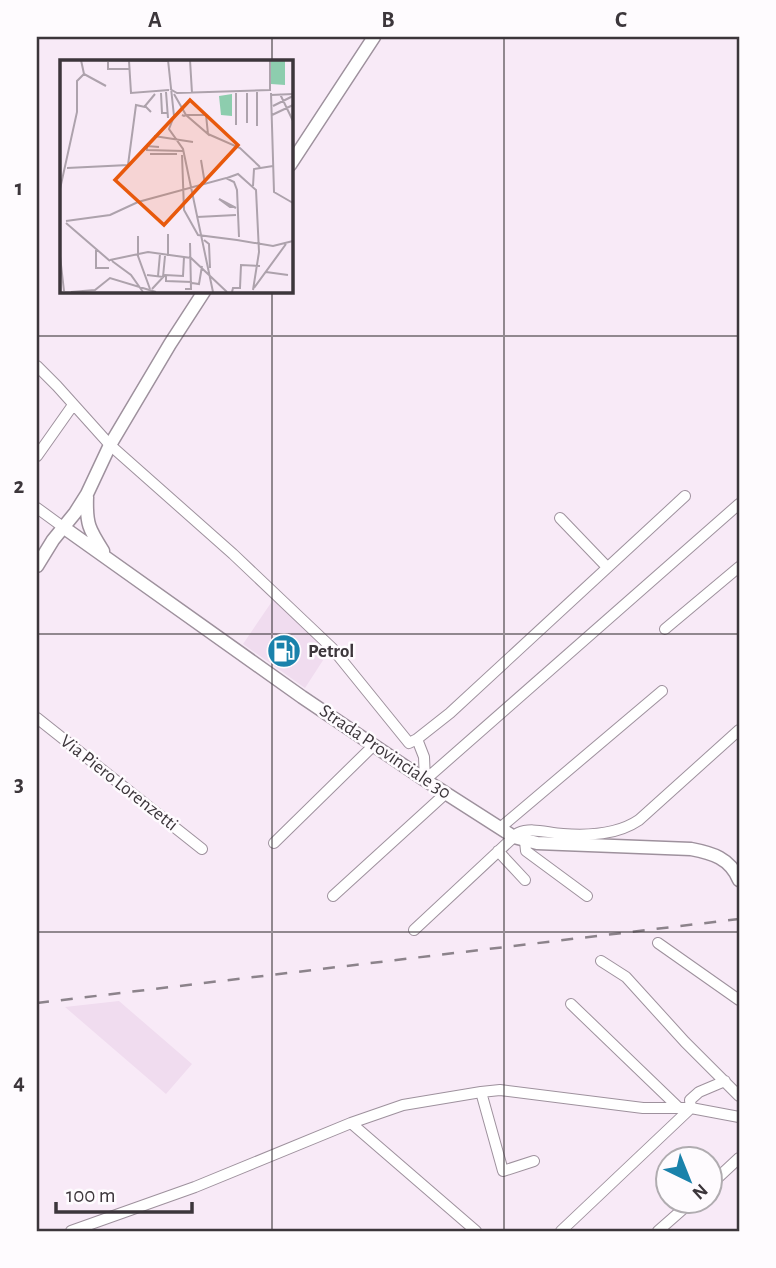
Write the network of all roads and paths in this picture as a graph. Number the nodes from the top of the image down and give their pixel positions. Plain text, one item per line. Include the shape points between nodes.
1 (374, 37) edge
2 (292, 162) edge
3 (204, 292) edge
4 (37, 366) edge
5 (73, 405) junction
6 (110, 445) junction
7 (37, 456) edge
8 (87, 494) junction
9 (685, 496) dead end
10 (739, 504) edge
11 (37, 508) edge
12 (560, 517) dead end
13 (63, 527) junction
14 (107, 557) junction
15 (37, 566) edge
16 (607, 567) junction
17 (739, 567) edge
18 (665, 629) dead end
19 (662, 691) dead end
20 (37, 718) edge
21 (739, 730) edge
22 (417, 739) junction
23 (374, 745) junction
24 (425, 780) junction
25 (445, 794) junction
26 (500, 828) junction
27 (520, 839) junction
28 (274, 843) dead end
29 (202, 849) dead end
30 (498, 851) junction
31 (525, 880) dead end
32 (739, 880) edge
33 (333, 896) dead end
34 (587, 896) dead end
35 (414, 930) dead end
36 (658, 943) dead end
37 (601, 961) dead end
38 (739, 1000) edge
39 (571, 1004) dead end
40 (725, 1081) junction
41 (481, 1092) junction
42 (739, 1096) edge
43 (679, 1108) junction
44 (691, 1108) junction
45 (739, 1117) edge
46 (351, 1123) junction
47 (739, 1158) edge
48 (534, 1161) dead end
49 (724, 1172) edge
50 (675, 1216) edge
51 (71, 1231) edge
52 (476, 1231) edge
53 (561, 1231) edge
54 (658, 1231) edge

1 - 2 street
3 - 6 street
4 - 5 street
5 - 6 street
5 - 7 street
6 - 8 street
6 - 22 street via 332,648 409,743
8 - 13 street
8 - 14 street via 89,529
9 - 16 street
10 - 24 street
11 - 13 street
12 - 16 street
13 - 14 street, Strada Provinciale 30
13 - 15 street
14 - 23 street, Strada Provinciale 30
16 - 22 street
17 - 18 street
19 - 26 street
20 - 29 street, Via Piero Lorenzetti
21 - 27 street via 623,830 578,834 529,830 518,833
22 - 24 street
23 - 24 street, Strada Provinciale 30
23 - 28 street
24 - 25 street, Strada Provinciale 30
25 - 26 street, Strada Provinciale 30
25 - 33 street
26 - 27 street, Strada Provinciale 30
27 - 30 street
27 - 32 street, Strada Provinciale 30 via 691,849 724,860
27 - 34 street via 526,850
30 - 31 street
30 - 35 street
36 - 38 street
37 - 40 street via 626,977
39 - 43 street
40 - 42 street
40 - 44 street via 699,1092 690,1100
41 - 43 street via 500,1090 643,1108
41 - 46 street via 403,1105
41 - 48 street via 503,1171
43 - 44 street
44 - 45 street
44 - 53 street
46 - 51 street via 195,1187
46 - 52 street
47 - 49 street
50 - 54 street

